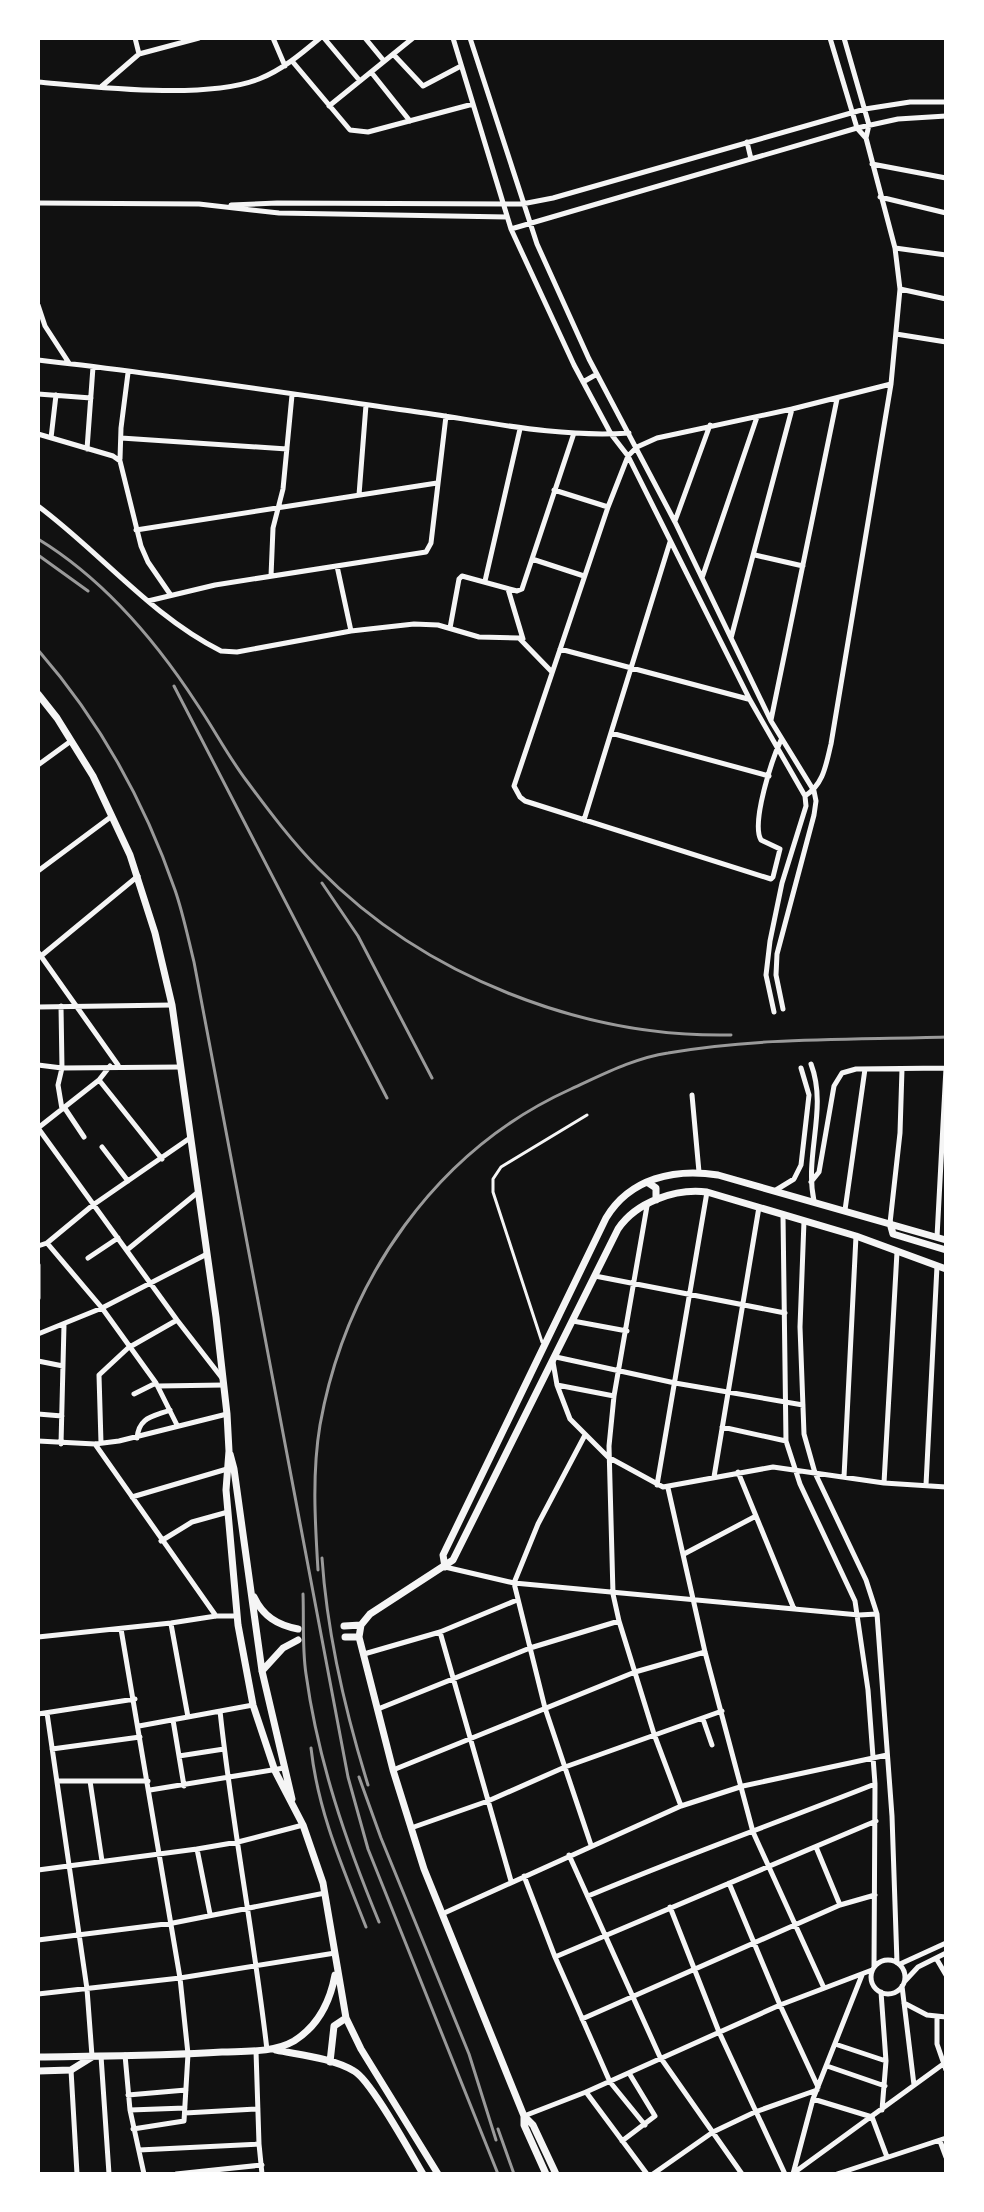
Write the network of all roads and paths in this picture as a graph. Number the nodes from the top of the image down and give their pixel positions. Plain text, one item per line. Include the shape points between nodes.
1 (135, 38) edge
2 (199, 38) edge
3 (273, 38) edge
4 (322, 38) edge
5 (365, 38) edge
6 (453, 38) edge
7 (470, 38) edge
8 (830, 38) edge
9 (844, 38) edge
10 (410, 39) edge
11 (139, 54) junction
12 (393, 54) junction
13 (292, 61) junction
14 (384, 61) junction
15 (285, 66) junction
16 (461, 66) junction
17 (371, 72) junction
18 (360, 81) junction
19 (38, 82) edge
20 (101, 87) junction
21 (946, 102) edge
22 (473, 104) junction
23 (329, 106) junction
24 (865, 109) junction
25 (852, 112) junction
26 (946, 116) edge
27 (410, 121) junction
28 (869, 125) junction
29 (857, 128) junction
30 (866, 138) junction
31 (747, 142) junction
32 (751, 159) junction
33 (872, 164) junction
34 (946, 178) edge
35 (880, 197) junction
36 (38, 203) edge
37 (522, 204) junction
38 (231, 205) junction
39 (502, 205) junction
40 (946, 213) edge
41 (507, 217) junction
42 (529, 224) junction
43 (511, 229) junction
44 (895, 248) junction
45 (946, 255) edge
46 (900, 289) junction
47 (946, 299) edge
48 (38, 305) edge
49 (896, 334) junction
50 (946, 342) edge
51 (38, 360) edge
52 (69, 364) junction
53 (93, 367) junction
54 (128, 373) junction
55 (597, 374) junction
56 (583, 382) junction
57 (891, 384) junction
58 (38, 394) edge
59 (56, 395) junction
60 (292, 395) junction
61 (91, 398) junction
62 (837, 399) junction
63 (366, 405) junction
64 (792, 409) junction
65 (446, 416) junction
66 (757, 417) junction
67 (710, 425) junction
68 (520, 429) junction
69 (574, 433) junction
70 (629, 433) junction
71 (38, 434) edge
72 (611, 434) junction
73 (51, 438) junction
74 (121, 438) junction
75 (637, 447) junction
76 (87, 449) junction
77 (287, 449) junction
78 (628, 456) junction
79 (120, 461) junction
80 (437, 483) junction
81 (554, 490) junction
82 (359, 495) junction
83 (38, 506) edge
84 (608, 507) junction
85 (279, 508) junction
86 (675, 522) junction
87 (136, 530) junction
88 (671, 541) junction
89 (755, 555) junction
90 (532, 559) junction
91 (337, 566) junction
92 (803, 566) junction
93 (271, 576) junction
94 (584, 576) junction
95 (702, 579) junction
96 (485, 581) junction
97 (508, 589) junction
98 (170, 594) junction
99 (148, 601) junction
100 (450, 628) junction
101 (351, 631) junction
102 (731, 638) junction
103 (523, 640) junction
104 (560, 649) junction
105 (631, 669) junction
106 (552, 672) junction
107 (38, 694) edge
108 (750, 700) junction
109 (761, 701) junction
110 (771, 721) junction
111 (611, 733) junction
112 (782, 739) junction
113 (71, 741) junction
114 (776, 750) junction
115 (38, 765) edge
116 (769, 776) junction
117 (814, 791) junction
118 (805, 796) junction
119 (112, 816) junction
120 (584, 820) junction
121 (38, 871) edge
122 (138, 876) junction
123 (40, 954) edge
124 (172, 1005) junction
125 (61, 1006) junction
126 (38, 1007) edge
127 (75, 1007) junction
128 (783, 1009) dead end
129 (774, 1012) dead end
130 (811, 1064) dead end
131 (38, 1065) edge
132 (110, 1066) junction
133 (119, 1066) junction
134 (181, 1067) junction
135 (62, 1068) junction
136 (801, 1068) dead end
137 (946, 1068) edge
138 (865, 1069) junction
139 (902, 1069) junction
140 (99, 1080) junction
141 (692, 1095) dead end
142 (63, 1108) junction
143 (587, 1115) dead end
144 (38, 1128) edge
145 (84, 1137) dead end
146 (190, 1138) junction
147 (102, 1147) dead end
148 (162, 1159) junction
149 (686, 1172) junction
150 (699, 1172) junction
151 (128, 1181) junction
152 (647, 1182) junction
153 (811, 1182) junction
154 (776, 1190) junction
155 (684, 1192) junction
156 (707, 1192) junction
157 (197, 1193) junction
158 (656, 1200) junction
159 (814, 1201) junction
160 (93, 1205) junction
161 (647, 1206) junction
162 (759, 1207) junction
163 (845, 1210) junction
164 (783, 1215) junction
165 (804, 1221) junction
166 (890, 1223) junction
167 (856, 1236) junction
168 (118, 1238) junction
169 (942, 1239) edge
170 (47, 1243) junction
171 (38, 1246) edge
172 (127, 1250) junction
173 (946, 1250) edge
174 (897, 1252) junction
175 (207, 1254) junction
176 (88, 1258) dead end
177 (946, 1262) edge
178 (38, 1265) edge
179 (942, 1268) edge
180 (595, 1276) junction
181 (39, 1279) edge
182 (151, 1282) junction
183 (635, 1286) junction
184 (690, 1296) junction
185 (38, 1298) edge
186 (743, 1306) junction
187 (102, 1308) junction
188 (785, 1313) junction
189 (177, 1320) junction
190 (573, 1321) junction
191 (64, 1325) junction
192 (627, 1331) junction
193 (38, 1334) edge
194 (548, 1337) junction
195 (562, 1343) junction
196 (544, 1346) junction
197 (128, 1348) junction
198 (554, 1360) junction
199 (38, 1361) edge
200 (63, 1366) junction
201 (533, 1367) junction
202 (620, 1372) junction
203 (546, 1376) junction
204 (223, 1382) junction
205 (675, 1383) junction
206 (157, 1385) junction
207 (557, 1385) junction
208 (728, 1393) junction
209 (134, 1394) dead end
210 (614, 1396) junction
211 (784, 1404) junction
212 (803, 1405) junction
213 (170, 1410) junction
214 (38, 1414) edge
215 (227, 1414) junction
216 (62, 1416) junction
217 (177, 1425) junction
218 (722, 1427) junction
219 (585, 1435) junction
220 (137, 1438) junction
221 (38, 1441) edge
222 (786, 1441) junction
223 (61, 1444) junction
224 (98, 1444) junction
225 (608, 1457) junction
226 (793, 1468) junction
227 (230, 1469) junction
228 (738, 1472) junction
229 (815, 1473) junction
230 (714, 1477) junction
231 (844, 1477) junction
232 (884, 1483) junction
233 (657, 1485) junction
234 (926, 1485) junction
235 (946, 1487) edge
236 (668, 1488) junction
237 (132, 1497) junction
238 (228, 1512) junction
239 (756, 1516) junction
240 (161, 1541) junction
241 (684, 1554) junction
242 (445, 1567) junction
243 (514, 1583) junction
244 (251, 1588) junction
245 (613, 1594) junction
246 (692, 1598) junction
247 (517, 1600) junction
248 (794, 1609) junction
249 (877, 1614) junction
250 (859, 1615) junction
251 (216, 1616) junction
252 (237, 1616) junction
253 (619, 1621) junction
254 (171, 1623) junction
255 (361, 1625) junction
256 (344, 1626) dead end
257 (121, 1629) junction
258 (298, 1629) dead end
259 (440, 1632) junction
260 (38, 1637) edge
261 (345, 1637) dead end
262 (359, 1637) junction
263 (298, 1640) dead end
264 (530, 1648) junction
265 (705, 1652) junction
266 (364, 1654) junction
267 (262, 1671) junction
268 (635, 1672) junction
269 (453, 1679) junction
270 (883, 1689) junction
271 (868, 1690) junction
272 (135, 1699) junction
273 (253, 1705) junction
274 (545, 1708) junction
275 (378, 1709) junction
276 (220, 1711) junction
277 (722, 1711) junction
278 (47, 1713) junction
279 (38, 1714) edge
280 (188, 1717) junction
281 (703, 1719) junction
282 (173, 1720) junction
283 (139, 1726) junction
284 (654, 1734) junction
285 (140, 1737) junction
286 (470, 1738) junction
287 (712, 1745) dead end
288 (52, 1749) junction
289 (224, 1749) junction
290 (887, 1755) junction
291 (179, 1756) junction
292 (874, 1756) junction
293 (565, 1767) junction
294 (284, 1768) junction
295 (393, 1770) junction
296 (275, 1771) junction
297 (227, 1779) junction
298 (57, 1781) junction
299 (90, 1781) junction
300 (148, 1781) junction
301 (875, 1784) junction
302 (184, 1786) junction
303 (743, 1786) junction
304 (150, 1790) junction
305 (488, 1801) junction
306 (681, 1806) junction
307 (295, 1807) junction
308 (876, 1821) junction
309 (303, 1825) junction
310 (411, 1828) junction
311 (753, 1832) junction
312 (238, 1842) junction
313 (591, 1845) junction
314 (816, 1846) junction
315 (197, 1849) junction
316 (160, 1854) junction
317 (569, 1855) junction
318 (102, 1861) junction
319 (70, 1865) junction
320 (769, 1866) junction
321 (38, 1870) edge
322 (524, 1876) junction
323 (511, 1881) junction
324 (729, 1882) junction
325 (325, 1893) junction
326 (875, 1895) junction
327 (588, 1896) junction
328 (840, 1905) junction
329 (670, 1907) junction
330 (248, 1908) junction
331 (210, 1914) junction
332 (442, 1914) junction
333 (173, 1923) junction
334 (797, 1923) junction
335 (605, 1935) junction
336 (79, 1936) junction
337 (38, 1940) edge
338 (753, 1943) junction
339 (946, 1943) edge
340 (335, 1953) junction
341 (946, 1953) edge
342 (555, 1957) junction
343 (936, 1958) junction
344 (898, 1964) junction
345 (257, 1966) junction
346 (336, 1969) junction
347 (873, 1969) junction
348 (697, 1970) junction
349 (862, 1974) junction
350 (946, 1975) edge
351 (180, 1978) junction
352 (903, 1984) junction
353 (824, 1988) junction
354 (87, 1989) junction
355 (881, 1992) junction
356 (38, 1994) edge
357 (633, 1997) junction
358 (904, 2002) junction
359 (780, 2005) junction
360 (946, 2017) edge
361 (346, 2018) junction
362 (937, 2018) junction
363 (582, 2019) junction
364 (719, 2032) junction
365 (835, 2044) junction
366 (38, 2050) edge
367 (256, 2050) junction
368 (270, 2050) junction
369 (188, 2054) junction
370 (125, 2055) junction
371 (97, 2056) junction
372 (38, 2057) edge
373 (660, 2057) junction
374 (886, 2061) junction
375 (330, 2062) junction
376 (827, 2066) junction
377 (945, 2066) edge
378 (71, 2070) junction
379 (38, 2071) edge
380 (629, 2073) junction
381 (610, 2082) junction
382 (885, 2086) junction
383 (914, 2086) junction
384 (817, 2088) junction
385 (186, 2090) junction
386 (586, 2092) junction
387 (128, 2095) junction
388 (813, 2099) junction
389 (258, 2109) junction
390 (130, 2110) junction
391 (882, 2110) junction
392 (185, 2111) junction
393 (755, 2112) junction
394 (524, 2116) junction
395 (872, 2117) junction
396 (645, 2125) junction
397 (133, 2129) junction
398 (713, 2132) junction
399 (943, 2139) edge
400 (622, 2141) junction
401 (259, 2144) junction
402 (139, 2150) junction
403 (887, 2157) junction
404 (946, 2157) edge
405 (262, 2165) junction
406 (77, 2174) edge
407 (109, 2174) edge
408 (144, 2174) edge
409 (176, 2174) edge
410 (262, 2174) edge
411 (423, 2174) edge
412 (438, 2174) edge
413 (546, 2174) edge
414 (556, 2174) edge
415 (647, 2174) edge
416 (653, 2174) edge
417 (742, 2174) edge
418 (785, 2174) edge
419 (796, 2174) edge
420 (837, 2174) edge

1 - 11 street
2 - 11 street
3 - 15 street
4 - 13 street
4 - 18 street
5 - 14 street
6 - 16 street
7 - 37 street
8 - 25 street
9 - 24 street
10 - 12 street
11 - 20 street
12 - 14 street
12 - 16 street via 423,86
13 - 15 street
13 - 23 street
14 - 17 street
15 - 20 street via 223,88
16 - 22 street
17 - 18 street
17 - 27 street
18 - 23 street
19 - 20 street
21 - 24 street
22 - 27 street
22 - 39 street
23 - 27 street via 350,130 359,132
24 - 25 street
24 - 28 street
25 - 29 street
25 - 31 street
26 - 28 street
28 - 29 street
28 - 30 street
29 - 30 street
29 - 32 street
30 - 33 street
31 - 32 street
31 - 37 street
32 - 42 street
33 - 34 street
33 - 35 street
35 - 40 street
35 - 44 street
36 - 38 street
37 - 39 street
37 - 42 street
38 - 39 street
38 - 41 street via 279,213
39 - 41 street
41 - 43 street
42 - 43 street
42 - 55 street
43 - 56 street
44 - 45 street
44 - 46 street
46 - 47 street
46 - 49 street
48 - 52 street
49 - 50 street
49 - 57 street
51 - 52 street
52 - 53 street
53 - 54 street
53 - 61 street
54 - 60 street
54 - 74 street
55 - 56 street
55 - 70 street
56 - 72 street
57 - 62 street
57 - 117 street via 831,744
58 - 59 street
59 - 61 street
59 - 73 street
60 - 63 street
60 - 77 street
61 - 76 street
62 - 64 street
62 - 92 street
63 - 65 street
63 - 82 street
64 - 66 street
64 - 89 street
65 - 68 street
65 - 80 street
66 - 67 street
66 - 95 street
67 - 75 street
67 - 86 street
68 - 69 street
68 - 96 street
69 - 72 street
69 - 81 street
70 - 72 street
70 - 75 street
71 - 73 street
72 - 78 street
73 - 76 street
74 - 77 street
74 - 79 street
75 - 78 street
75 - 86 street
76 - 79 street
77 - 85 street
78 - 84 street
78 - 88 street
79 - 87 street
80 - 82 street
80 - 91 street via 428,550
81 - 84 street
81 - 90 street
82 - 85 street
83 - 99 street
84 - 94 street
85 - 87 street
85 - 93 street
86 - 95 street
87 - 98 street via 148,562
88 - 105 street
88 - 108 street
89 - 92 street
89 - 102 street
90 - 94 street
90 - 97 street via 524,586
91 - 93 street
91 - 101 street
92 - 110 street
93 - 98 street
94 - 104 street
95 - 102 street
96 - 97 street
96 - 100 street via 464,575 459,579
97 - 103 street
98 - 99 street
99 - 101 street via 228,652
100 - 101 street via 414,624
100 - 103 street via 479,637
102 - 109 street
103 - 106 street
104 - 105 street
104 - 106 street
105 - 108 street
105 - 111 street
106 - 120 street via 514,786 525,801
107 - 113 main road
108 - 109 street
108 - 114 street
109 - 110 street
110 - 112 street
111 - 116 street
111 - 120 street
112 - 114 street
112 - 117 street
113 - 115 street
113 - 119 main road
114 - 116 street
114 - 118 street
116 - 120 street via 758,835 780,851 769,879
117 - 118 street
117 - 128 street via 814,815 777,954
118 - 129 street via 766,965
119 - 121 street
119 - 122 main road
122 - 123 street
122 - 124 main road
123 - 127 street
124 - 127 street
124 - 134 main road
125 - 126 street
125 - 127 street
125 - 135 street
127 - 133 street
130 - 153 street via 819,1101
131 - 135 street
132 - 133 street
132 - 135 street
132 - 140 street
133 - 134 street
134 - 146 main road
135 - 142 street via 58,1085
136 - 154 street via 809,1095 801,1165 794,1179
137 - 139 street
137 - 169 street
138 - 139 street
138 - 153 street via 849,1070 837,1079 819,1172
138 - 163 street
139 - 166 street
140 - 142 street
140 - 148 street
141 - 150 street
142 - 144 street
142 - 145 street
143 - 196 lane via 501,1167 493,1179
144 - 160 street
146 - 148 street
146 - 157 main road
147 - 151 street
148 - 151 street
149 - 150 main road
149 - 152 main road
149 - 155 main road via 679,1180
150 - 154 main road
151 - 160 street
152 - 158 main road via 656,1188
152 - 194 main road via 610,1211
153 - 159 street
154 - 159 main road
155 - 156 main road
155 - 158 main road
156 - 162 main road
156 - 184 street
157 - 172 street
157 - 175 main road
158 - 161 main road
159 - 163 main road
160 - 168 street
160 - 170 street
161 - 180 main road via 622,1224
161 - 183 street
162 - 164 main road
162 - 186 street
163 - 166 main road
164 - 165 main road
164 - 188 street
165 - 167 main road
165 - 212 street
166 - 169 main road
166 - 173 main road via 897,1236
167 - 174 main road
167 - 231 street
168 - 172 street
168 - 176 street
170 - 171 street
170 - 187 street
172 - 182 street
174 - 179 main road
174 - 232 street
175 - 182 street
175 - 204 main road
177 - 179 main road
178 - 181 street
179 - 234 street
180 - 183 street
180 - 190 main road
181 - 185 street
182 - 187 street
182 - 189 street
183 - 184 street
183 - 192 street
184 - 186 street
184 - 205 street
186 - 188 street
186 - 208 street
187 - 191 street
187 - 197 street
188 - 211 street
189 - 197 street
189 - 204 street
190 - 192 street
190 - 195 main road
191 - 193 street
191 - 200 street
192 - 202 street
194 - 195 main road via 551,1346
194 - 196 main road
195 - 198 main road
196 - 201 main road
197 - 206 street
197 - 224 street via 98,1377
198 - 202 street
198 - 203 main road
198 - 207 street
199 - 200 street
200 - 216 street
201 - 203 main road via 542,1367
201 - 242 main road via 443,1555
202 - 205 street
202 - 210 street
203 - 242 main road
204 - 206 street
204 - 215 main road
205 - 208 street
205 - 233 street
206 - 209 street
206 - 213 street
207 - 210 street
207 - 219 street via 570,1419
208 - 211 street
208 - 218 street
210 - 225 street
211 - 212 street
211 - 222 street
212 - 229 street via 804,1434
213 - 217 street
213 - 220 street via 142,1421
214 - 216 street
215 - 217 street
215 - 227 main road
216 - 223 street
217 - 220 street
218 - 222 street
218 - 230 street
219 - 225 street
219 - 243 street
220 - 224 street
221 - 223 street
222 - 226 street
223 - 224 street
224 - 237 street
225 - 233 street
225 - 245 street
226 - 228 street
226 - 229 street
226 - 250 street
227 - 237 street
227 - 238 main road
227 - 244 main road
228 - 230 street
228 - 239 street
229 - 231 street
229 - 249 street
230 - 236 street
231 - 232 street
232 - 234 street
233 - 236 street
234 - 235 street
236 - 241 street
237 - 240 street
238 - 240 street via 192,1522
238 - 252 main road
239 - 241 street
239 - 248 street
240 - 251 street
241 - 246 street
242 - 243 street
242 - 255 main road
243 - 245 street
243 - 247 street
244 - 258 main road via 263,1612
244 - 267 main road
245 - 246 street
245 - 253 street
246 - 248 street
246 - 265 street
247 - 259 street
247 - 264 street
248 - 250 street
249 - 250 street
249 - 270 street
250 - 271 street
251 - 252 street
251 - 254 street
252 - 273 main road
253 - 264 street
253 - 268 street
254 - 257 street
254 - 280 street
255 - 256 main road
255 - 262 main road
257 - 260 street
257 - 272 street
259 - 266 street
259 - 269 street
261 - 262 main road
262 - 266 main road
263 - 267 main road
264 - 269 street
264 - 274 street
265 - 268 street
265 - 277 street
266 - 275 main road
267 - 294 main road
268 - 274 street
268 - 284 street
269 - 275 street
269 - 286 street
270 - 271 street
270 - 290 street
271 - 292 street
272 - 278 street
272 - 283 street
273 - 276 street
273 - 296 main road
274 - 286 street
274 - 293 street
275 - 295 main road
276 - 280 street
276 - 289 street
277 - 281 street
277 - 303 street
278 - 279 street
278 - 288 street
280 - 282 street
281 - 284 street
281 - 287 street
282 - 283 street
282 - 291 street
283 - 285 street
284 - 293 street
284 - 306 street
285 - 288 street
285 - 300 street
286 - 295 street
286 - 305 street
288 - 298 street
289 - 291 street
289 - 297 street
290 - 292 street
290 - 344 street
291 - 302 street
292 - 301 street
292 - 303 street
293 - 305 street
293 - 313 street
294 - 296 street
294 - 307 main road
295 - 310 main road
296 - 297 street
296 - 307 main road
297 - 302 street
297 - 312 street
298 - 299 street
298 - 319 street
299 - 300 street
299 - 318 street
300 - 304 street
301 - 308 street
301 - 311 street
302 - 304 street
303 - 306 street
303 - 311 street
304 - 316 street
305 - 310 street
305 - 323 street
306 - 313 street
307 - 309 main road
308 - 314 street
308 - 326 street
309 - 312 street
309 - 325 main road
310 - 332 main road
311 - 320 street
311 - 327 street
312 - 315 street
312 - 330 street
313 - 317 street
314 - 320 street
314 - 328 street
315 - 316 street
315 - 331 street
316 - 318 street
316 - 333 street
317 - 322 street
317 - 327 street
318 - 319 street
319 - 321 street
319 - 336 street
320 - 324 street
320 - 334 street
322 - 323 street
322 - 342 street
323 - 332 street
324 - 329 street
324 - 338 street
325 - 330 street
325 - 340 main road
326 - 328 street
326 - 347 street
327 - 335 street
328 - 334 street
329 - 335 street
329 - 348 street
330 - 331 street
330 - 345 street
331 - 333 street
332 - 394 main road
333 - 336 street
333 - 351 street
334 - 338 street
334 - 353 street
335 - 342 street
335 - 357 street
336 - 337 street
336 - 354 street
338 - 348 street
338 - 359 street
339 - 344 street
340 - 345 street
340 - 346 main road
341 - 343 street
342 - 363 street
343 - 350 street
343 - 352 street via 918,1967
344 - 347 street via 887,1960
344 - 352 street
345 - 351 street
345 - 368 street
346 - 361 main road
346 - 368 main road via 328,2000 311,2028
347 - 349 street
347 - 355 street via 872,1983
348 - 357 street
348 - 364 street
349 - 353 street
349 - 365 street
351 - 354 street
351 - 369 street
352 - 355 street via 894,1992
352 - 358 street
353 - 359 street
354 - 356 street
354 - 371 street
355 - 374 street
357 - 363 street
357 - 373 street
358 - 362 street
358 - 383 street
359 - 364 street
359 - 384 street
360 - 362 street
361 - 375 main road via 334,2026
361 - 412 main road
362 - 377 street via 937,2044
363 - 381 street
364 - 373 street
364 - 393 street
365 - 374 street
365 - 376 street
366 - 372 street
367 - 368 main road
367 - 369 main road
367 - 389 street
368 - 375 main road
369 - 370 main road
369 - 385 street
370 - 371 main road
370 - 387 street
371 - 372 main road
371 - 378 main road
371 - 407 street
373 - 380 street
373 - 398 street
374 - 382 street
375 - 411 main road via 360,2075
376 - 382 street
376 - 384 street
377 - 383 street
378 - 379 main road
378 - 406 street
380 - 381 street
380 - 396 street via 655,2117
381 - 386 street
381 - 396 street
382 - 391 street
383 - 391 street
384 - 388 street
384 - 393 street
385 - 387 street
385 - 392 street
386 - 394 street
386 - 400 street
387 - 390 street
388 - 395 street
388 - 419 street
389 - 392 street
389 - 401 street
390 - 392 street
390 - 397 street
391 - 395 street
392 - 397 street via 184,2121
393 - 398 street
393 - 418 street
394 - 413 main road
394 - 414 main road
395 - 403 street
395 - 419 street
396 - 400 street
397 - 402 street
398 - 416 street
398 - 417 street
399 - 403 street
399 - 404 street
400 - 415 street
401 - 402 street
401 - 405 street
402 - 408 street
403 - 420 street
405 - 409 street
405 - 410 street

